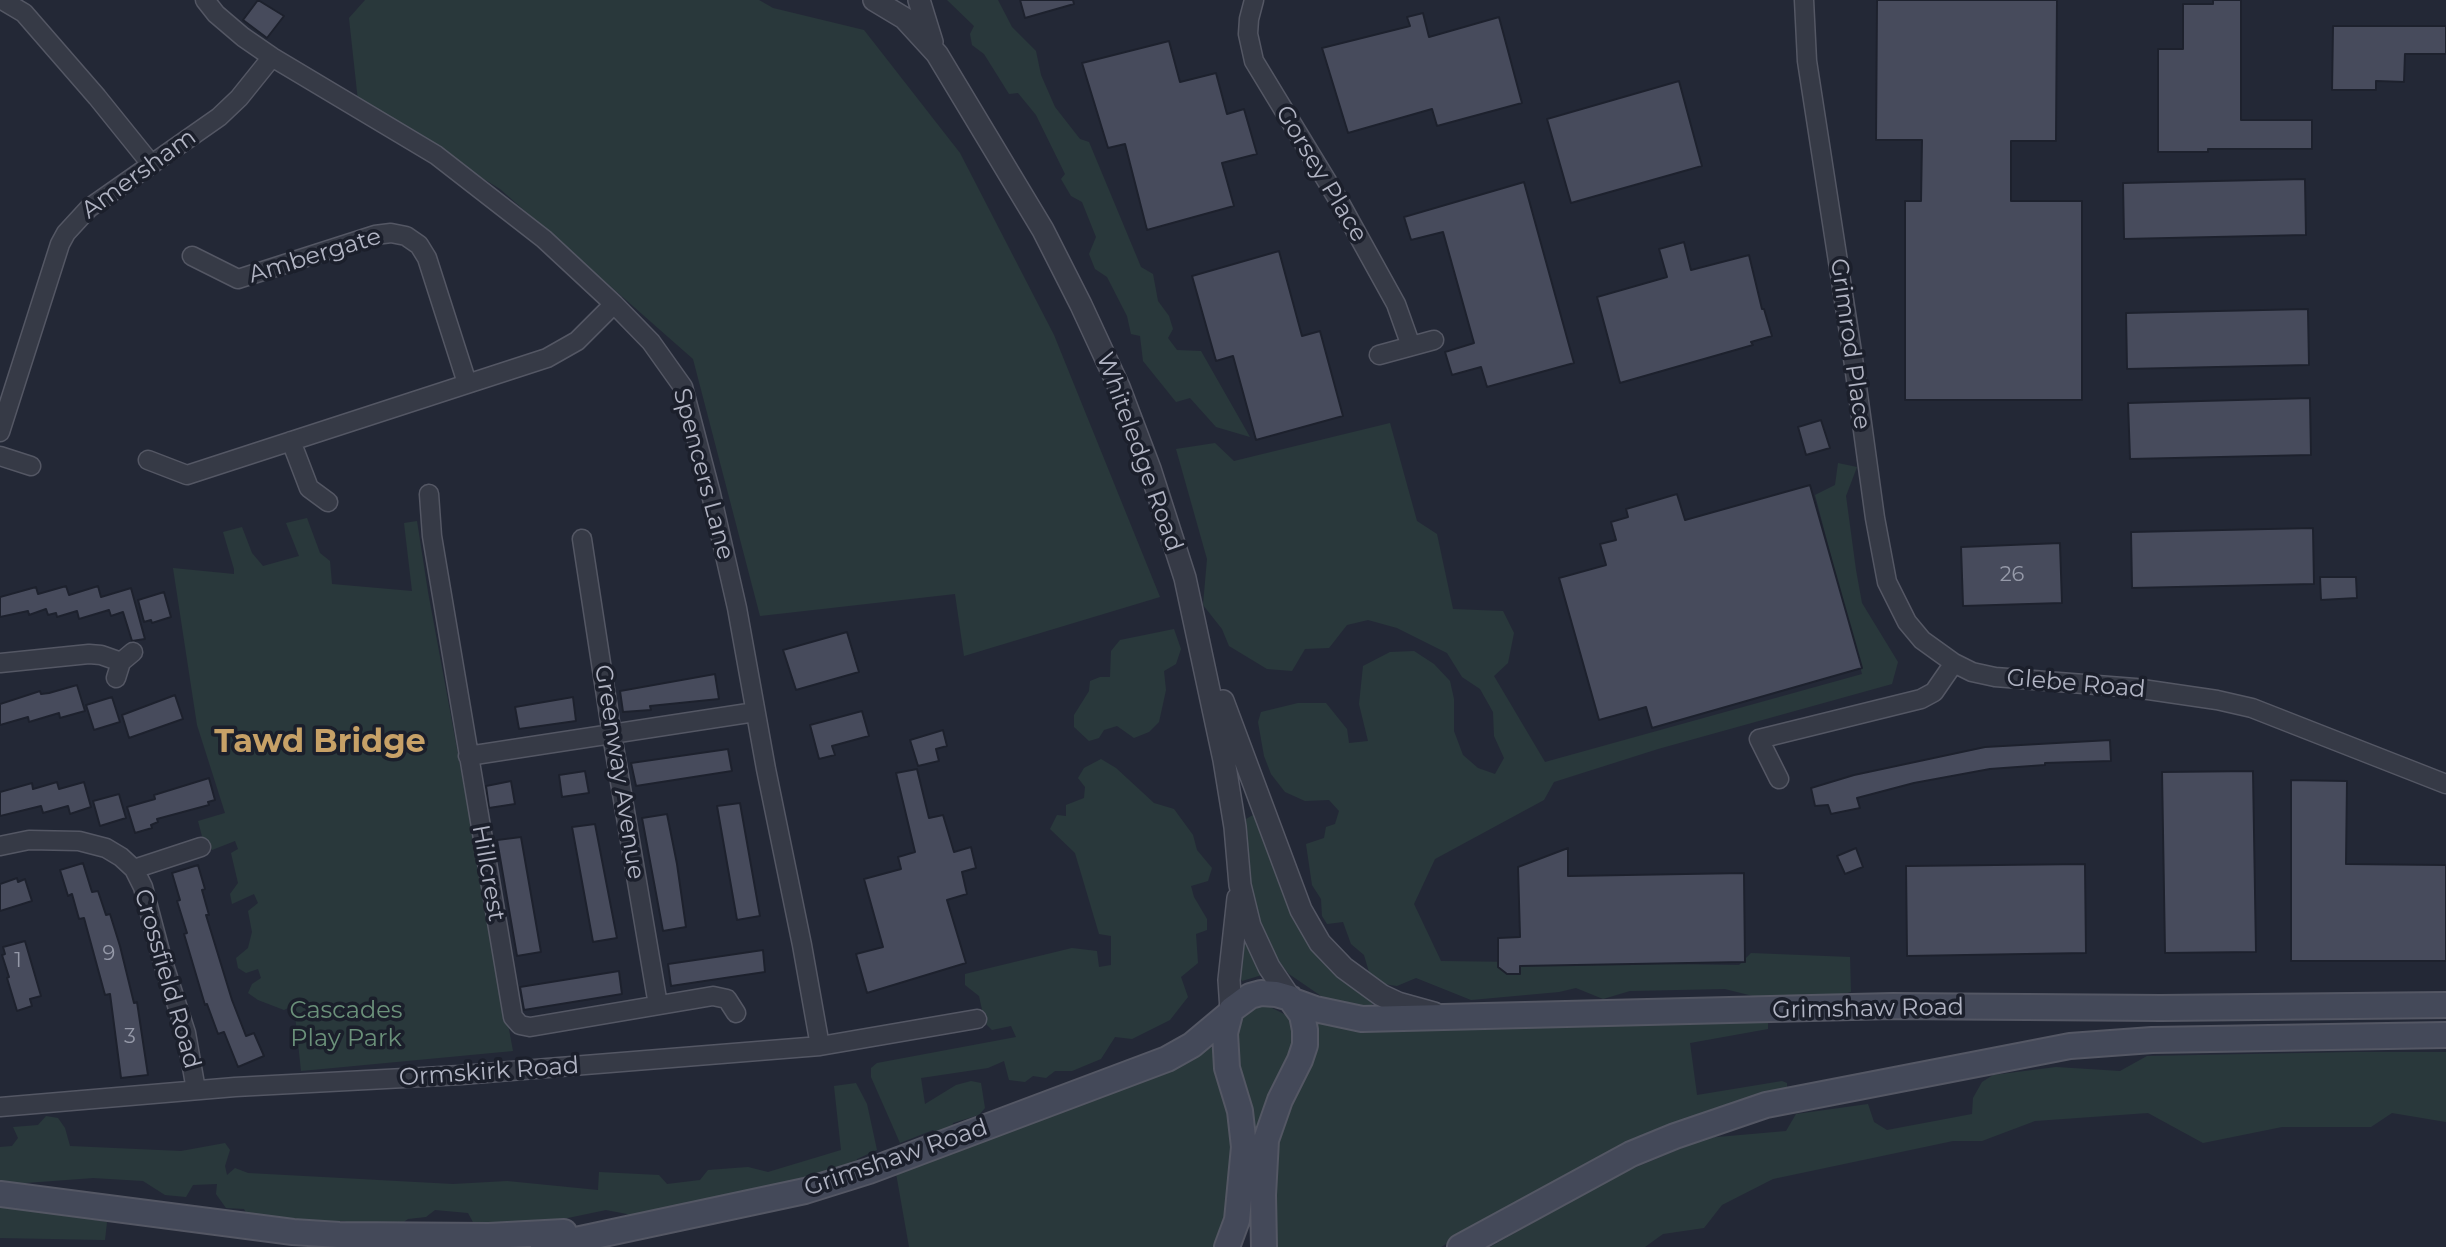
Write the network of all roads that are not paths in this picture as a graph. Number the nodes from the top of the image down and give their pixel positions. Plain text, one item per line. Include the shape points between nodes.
1 (2, 0) edge
2 (205, 0) edge
3 (874, 0) edge
4 (919, 0) edge
5 (1254, 0) edge
6 (1804, 0) edge
7 (937, 54) junction
8 (272, 57) junction
9 (151, 164) junction
10 (192, 256) dead end
11 (614, 304) junction
12 (1434, 340) dead end
13 (1411, 346) junction
14 (1379, 355) dead end
15 (467, 383) junction
16 (0, 432) edge
17 (291, 441) junction
18 (0, 456) edge
19 (148, 460) dead end
20 (32, 466) dead end
21 (429, 494) dead end
22 (328, 502) dead end
23 (582, 538) dead end
24 (1200, 640) junction
25 (0, 663) edge
26 (1954, 663) junction
27 (123, 664) dead end
28 (755, 712) junction
29 (612, 734) junction
30 (468, 756) junction
31 (1779, 779) dead end
32 (2446, 784) edge
33 (0, 846) edge
34 (201, 847) dead end
35 (134, 869) junction
36 (1240, 885) junction
37 (1292, 1000) junction
38 (658, 1005) junction
39 (2446, 1005) edge
40 (1230, 1012) junction
41 (736, 1013) dead end
42 (1452, 1017) junction
43 (976, 1019) dead end
44 (2446, 1035) edge
45 (820, 1046) junction
46 (197, 1090) junction
47 (0, 1107) edge
48 (0, 1194) edge
49 (636, 1227) junction
50 (543, 1247) edge
51 (1227, 1247) edge
52 (1265, 1247) edge
53 (1460, 1247) edge

1 - 9 street via 24,13
2 - 8 street, Spencers Lane via 243,37
3 - 7 street, Whiteledge Road via 904,18
4 - 7 street, Whiteledge Road
5 - 13 street, Gorsey Place via 1248,34 1254,61 1396,304
6 - 26 street, Grimrod Place via 1807,61 1887,582 1907,622 1922,640
7 - 24 street, Whiteledge Road via 1044,230 1119,387 1150,468
8 - 9 street, Amersham via 219,117
8 - 11 street, Spencers Lane via 436,155 544,239
9 - 16 street, Amersham via 89,208 66,233
10 - 15 street, Ambergate via 238,279 375,235 407,236 427,258
11 - 15 street via 563,351
11 - 28 street, Spencers Lane via 651,342 688,401 737,608
12 - 13 street
13 - 14 street
15 - 17 street
17 - 19 street via 187,475
17 - 22 street via 309,488
18 - 20 street
21 - 30 street, Hillcrest
23 - 29 street, Greenway Avenue
24 - 36 street, Whiteledge Road via 1235,827
24 - 42 street via 1297,899 1320,943 1381,995
25 - 27 street via 89,654
26 - 31 street via 1934,692 1921,699 1759,740
26 - 32 street, Glebe Road via 1994,677 2136,688 2252,708
28 - 29 street
28 - 45 street, Spencers Lane
29 - 30 street
29 - 38 street, Greenway Avenue
30 - 38 street, Hillcrest via 513,1017 530,1027
33 - 35 street, Crossfield Road via 29,839 79,841 106,848
34 - 35 street, Crossfield Road
35 - 46 street, Crossfield Road via 186,1033
36 - 37 street, Whiteledge Road via 1269,967
36 - 40 street, Whiteledge Road via 1229,980
37 - 40 main road, Grimshaw Road via 1261,993 1239,1002
37 - 42 main road, Grimshaw Road via 1362,1019
37 - 52 main road via 1301,1015 1305,1045 1266,1140
38 - 41 street, Hillcrest via 721,996
39 - 42 main road, Grimshaw Road via 1893,1006
40 - 49 main road, Grimshaw Road via 1192,1045 1167,1059 869,1171 805,1191
40 - 51 main road via 1226,1060 1244,1147 1237,1220
43 - 45 street, Ormskirk Road
44 - 53 main road via 2152,1040 2070,1046 1766,1105 1631,1154
45 - 46 street, Ormskirk Road via 461,1075
46 - 47 street, Ormskirk Road
48 - 49 main road via 339,1235 489,1236
49 - 50 main road, Grimshaw Road

